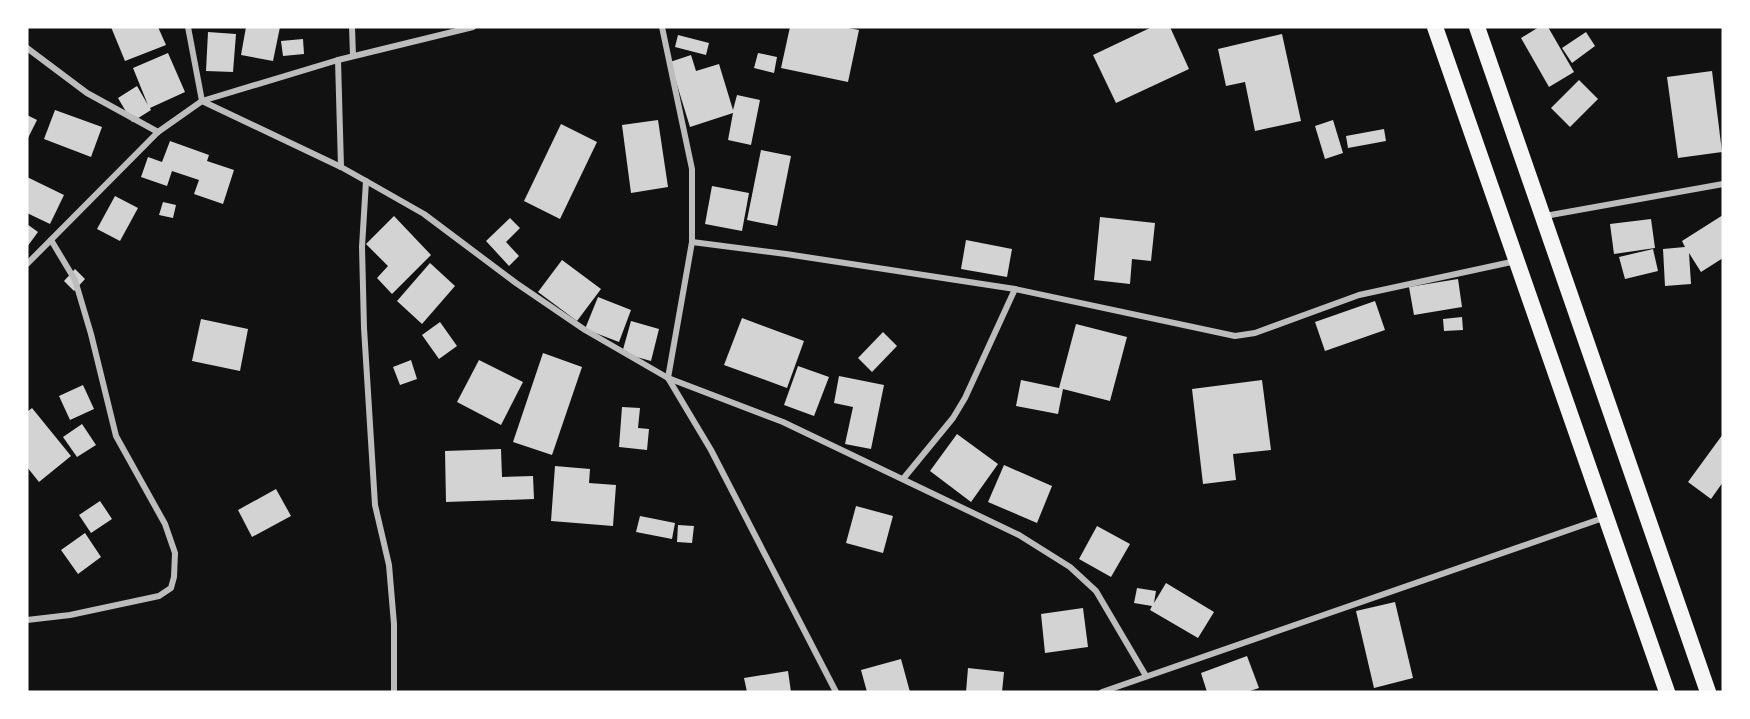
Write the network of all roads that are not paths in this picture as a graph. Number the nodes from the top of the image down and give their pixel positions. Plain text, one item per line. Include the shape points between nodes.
1 (188, 27) edge
2 (352, 27) edge
3 (473, 27) edge
4 (662, 27) edge
5 (1434, 27) edge
6 (1477, 27) edge
7 (27, 48) edge
8 (353, 56) junction
9 (338, 60) junction
10 (202, 101) junction
11 (158, 132) junction
12 (341, 167) junction
13 (366, 181) junction
14 (1723, 184) edge
15 (1542, 217) junction
16 (51, 240) junction
17 (692, 242) junction
18 (1517, 261) junction
19 (27, 264) edge
20 (1015, 290) junction
21 (668, 378) junction
22 (903, 479) junction
23 (1606, 517) junction
24 (27, 620) edge
25 (1146, 676) junction
26 (394, 692) edge
27 (836, 692) edge
28 (1102, 692) edge
29 (1667, 692) edge
30 (1708, 692) edge

1 - 10 street
2 - 8 street
3 - 8 street
4 - 17 street via 692,169
5 - 18 highway
6 - 15 highway
7 - 11 street via 87,93
8 - 9 street
9 - 10 street
9 - 12 street
10 - 11 street
10 - 12 street
11 - 16 street
12 - 13 street
13 - 21 street via 424,214 585,330
13 - 26 street via 362,247 364,328 375,506 389,565 394,624
14 - 15 street
15 - 30 highway
16 - 19 street
16 - 24 street via 75,280 116,436 165,524 175,553 174,577 171,588 159,596
17 - 20 street
17 - 21 street
18 - 20 street via 1359,295 1255,333 1235,336
18 - 23 highway
20 - 22 street via 965,398
21 - 22 street via 783,422
21 - 27 street via 711,450
22 - 25 street via 1019,535 1070,567 1096,591
23 - 25 street
23 - 29 highway
25 - 28 street

